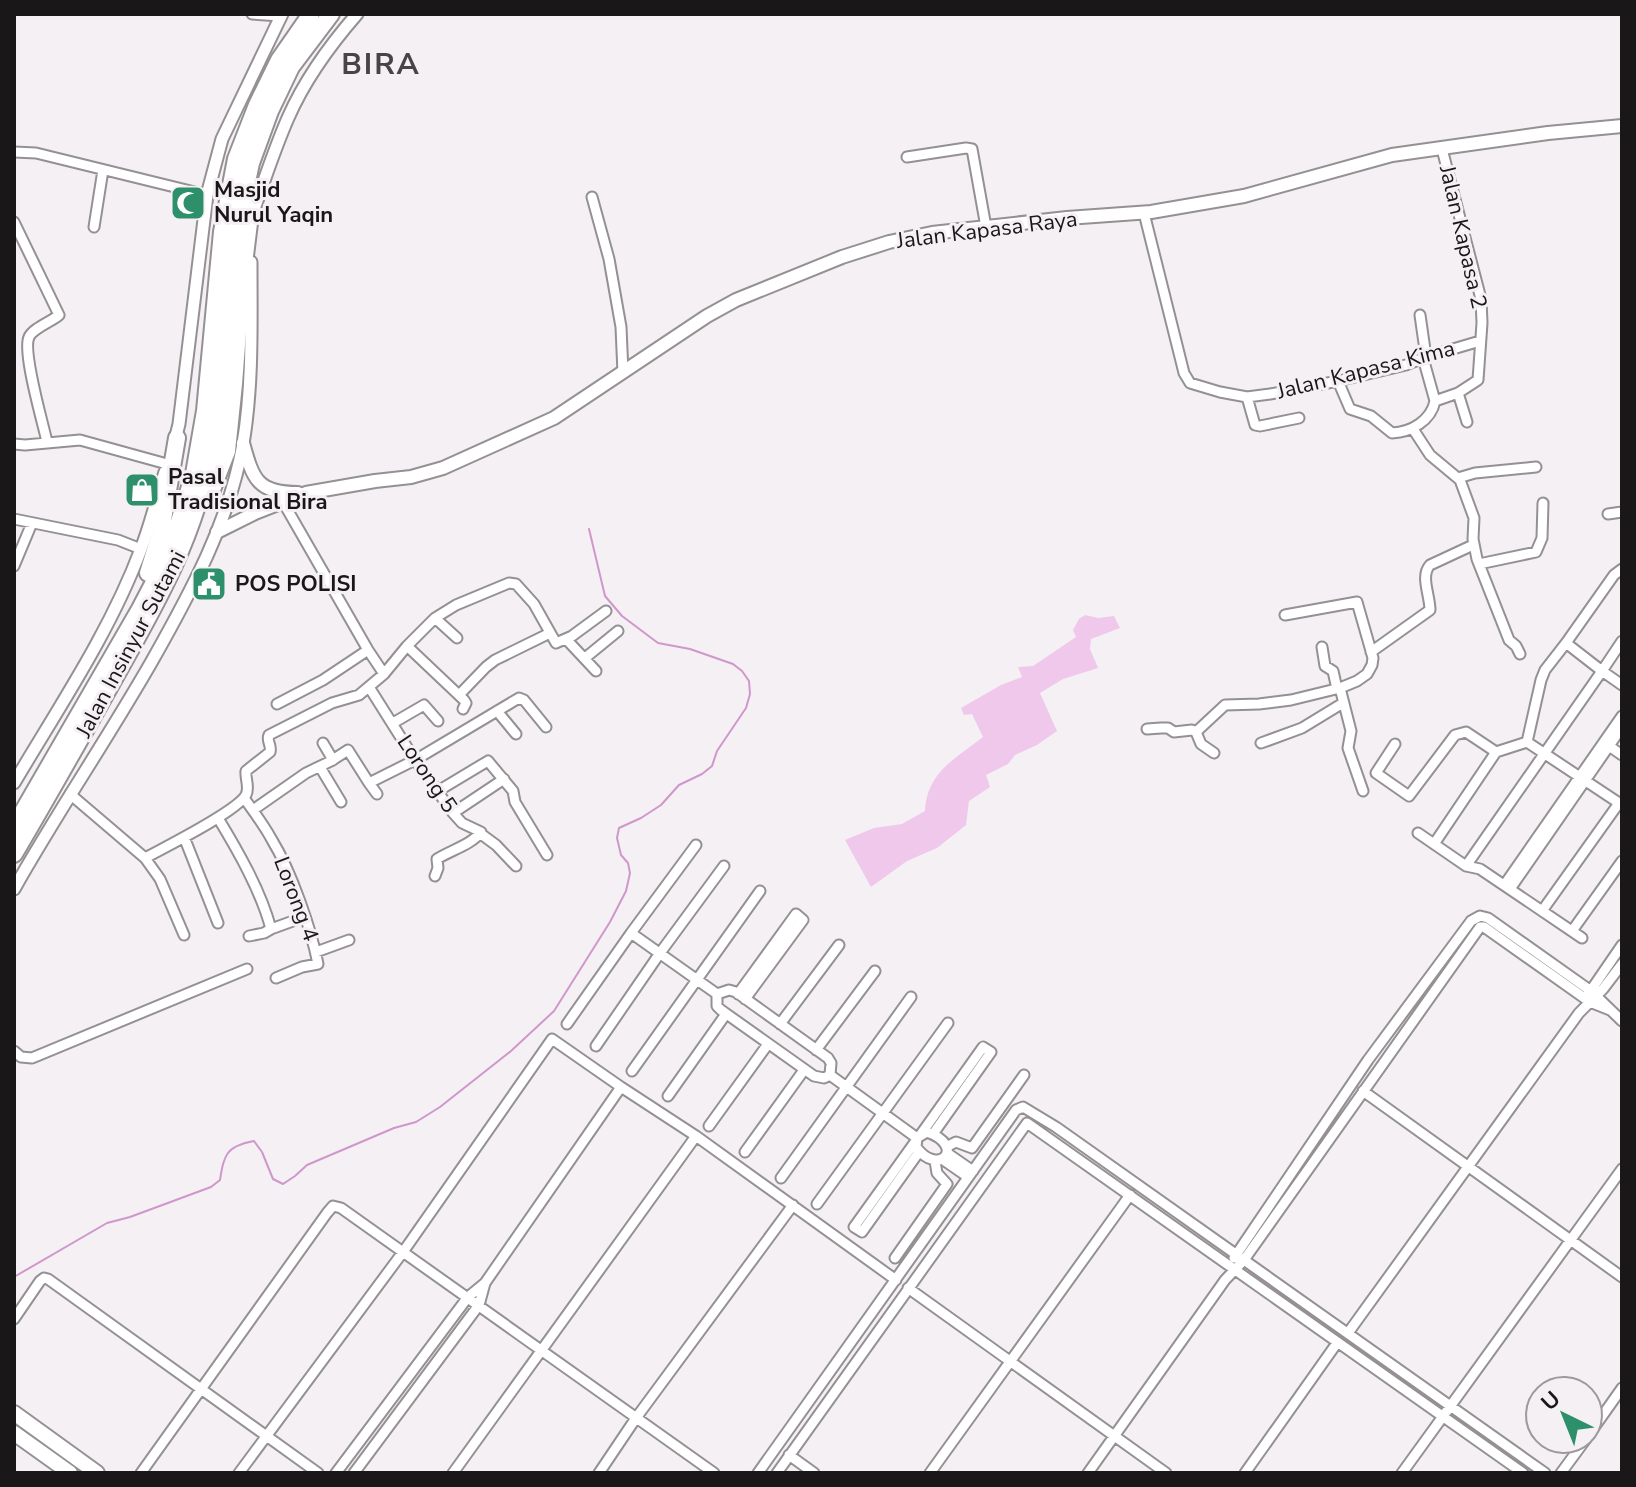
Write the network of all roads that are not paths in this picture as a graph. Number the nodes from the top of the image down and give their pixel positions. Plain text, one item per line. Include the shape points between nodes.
1 (252, 14) edge
2 (311, 14) edge
3 (331, 14) edge
4 (357, 14) edge
5 (281, 15) edge
6 (1622, 126) edge
7 (1442, 149) junction
8 (14, 152) edge
9 (907, 157) dead end
10 (103, 170) junction
11 (207, 195) junction
12 (592, 197) dead end
13 (1144, 213) junction
14 (14, 222) edge
15 (249, 223) junction
16 (94, 227) dead end
17 (986, 227) junction
18 (1420, 315) dead end
19 (1480, 341) junction
20 (1425, 357) junction
21 (623, 373) junction
22 (1338, 381) junction
23 (1458, 393) junction
24 (1247, 397) junction
25 (1435, 401) junction
26 (1299, 418) dead end
27 (1467, 422) dead end
28 (1412, 429) junction
29 (177, 438) junction
30 (47, 442) junction
31 (243, 443) junction
32 (14, 444) edge
33 (167, 464) junction
34 (1536, 467) dead end
35 (1458, 478) junction
36 (306, 493) junction
37 (283, 502) junction
38 (1543, 503) dead end
39 (1622, 512) edge
40 (1608, 514) dead end
41 (14, 519) edge
42 (32, 523) junction
43 (217, 532) junction
44 (185, 543) junction
45 (1473, 545) junction
46 (141, 549) junction
47 (1479, 564) junction
48 (14, 566) edge
49 (1622, 569) edge
50 (606, 611) dead end
51 (1285, 615) dead end
52 (435, 618) junction
53 (618, 631) dead end
54 (550, 633) junction
55 (457, 638) dead end
56 (566, 639) junction
57 (1622, 641) edge
58 (1566, 643) junction
59 (407, 646) junction
60 (1322, 647) dead end
61 (368, 650) junction
62 (1371, 652) junction
63 (1520, 654) dead end
64 (585, 658) junction
65 (110, 663) junction
66 (596, 671) dead end
67 (1602, 671) junction
68 (384, 674) junction
69 (1622, 685) edge
70 (369, 687) junction
71 (1339, 688) junction
72 (459, 695) junction
73 (1343, 703) junction
74 (277, 704) dead end
75 (463, 709) dead end
76 (497, 711) junction
77 (1622, 716) edge
78 (438, 721) dead end
79 (393, 723) junction
80 (546, 727) dead end
81 (1622, 727) edge
82 (1147, 729) dead end
83 (1196, 732) junction
84 (516, 734) dead end
85 (1612, 740) edge
86 (1527, 742) junction
87 (323, 743) dead end
88 (1261, 743) dead end
89 (1395, 744) dead end
90 (1496, 752) junction
91 (1214, 753) dead end
92 (1544, 753) junction
93 (1622, 755) edge
94 (333, 760) junction
95 (415, 760) junction
96 (320, 767) junction
97 (1582, 778) junction
98 (504, 779) junction
99 (14, 783) edge
100 (369, 783) junction
101 (438, 791) junction
102 (1363, 791) dead end
103 (70, 794) junction
104 (377, 794) dead end
105 (244, 798) junction
106 (341, 802) dead end
107 (1620, 804) edge
108 (253, 810) junction
109 (453, 813) junction
110 (218, 818) junction
111 (14, 827) edge
112 (1418, 833) dead end
113 (481, 834) junction
114 (184, 837) junction
115 (1434, 844) junction
116 (696, 845) dead end
117 (14, 854) edge
118 (547, 855) dead end
119 (145, 858) junction
120 (1622, 861) edge
121 (516, 866) dead end
122 (724, 866) dead end
123 (1466, 866) junction
124 (435, 876) dead end
125 (1507, 887) junction
126 (14, 889) edge
127 (760, 891) dead end
128 (1542, 911) junction
129 (304, 917) junction
130 (1479, 922) junction
131 (218, 923) dead end
132 (271, 929) junction
133 (1572, 931) junction
134 (631, 933) junction
135 (184, 935) dead end
136 (249, 936) dead end
137 (1582, 938) dead end
138 (349, 940) dead end
139 (839, 945) dead end
140 (1622, 945) edge
141 (316, 952) junction
142 (660, 953) junction
143 (1622, 964) edge
144 (247, 969) dead end
145 (875, 971) dead end
146 (276, 978) dead end
147 (697, 980) junction
148 (717, 994) junction
149 (742, 996) junction
150 (911, 997) dead end
151 (1591, 997) junction
152 (726, 1014) junction
153 (1622, 1021) edge
154 (948, 1023) dead end
155 (567, 1024) dead end
156 (780, 1024) junction
157 (768, 1044) junction
158 (596, 1046) dead end
159 (816, 1050) junction
160 (14, 1051) edge
161 (804, 1070) junction
162 (632, 1071) dead end
163 (830, 1075) junction
164 (1024, 1075) dead end
165 (621, 1087) junction
166 (846, 1087) junction
167 (1363, 1091) junction
168 (668, 1096) dead end
169 (1020, 1108) junction
170 (883, 1113) junction
171 (1026, 1123) junction
172 (709, 1126) dead end
173 (933, 1134) junction
174 (696, 1136) junction
175 (918, 1138) junction
176 (745, 1152) dead end
177 (919, 1152) junction
178 (943, 1155) junction
179 (1468, 1166) junction
180 (1622, 1169) edge
181 (971, 1174) junction
182 (781, 1178) dead end
183 (1130, 1195) junction
184 (817, 1204) dead end
185 (793, 1205) junction
186 (1570, 1242) junction
187 (403, 1252) junction
188 (1240, 1257) junction
189 (895, 1258) dead end
190 (1232, 1268) junction
191 (1622, 1277) edge
192 (896, 1280) junction
193 (485, 1283) junction
194 (908, 1288) junction
195 (468, 1297) junction
196 (479, 1305) junction
197 (14, 1319) edge
198 (1348, 1333) junction
199 (1337, 1343) junction
200 (543, 1350) junction
201 (1010, 1361) junction
202 (1622, 1388) edge
203 (202, 1390) junction
204 (1450, 1406) junction
205 (14, 1413) edge
206 (1604, 1413) edge
207 (1443, 1417) junction
208 (636, 1418) junction
209 (14, 1433) edge
210 (265, 1436) junction
211 (1115, 1436) junction
212 (789, 1455) junction
213 (1574, 1455) edge
214 (70, 1473) edge
215 (97, 1473) edge
216 (141, 1473) edge
217 (239, 1473) edge
218 (318, 1473) edge
219 (336, 1473) edge
220 (354, 1473) edge
221 (453, 1473) edge
222 (599, 1473) edge
223 (714, 1473) edge
224 (758, 1473) edge
225 (777, 1473) edge
226 (814, 1473) edge
227 (930, 1473) edge
228 (1088, 1473) edge
229 (1166, 1473) edge
230 (1245, 1473) edge
231 (1402, 1473) edge
232 (1523, 1473) edge
233 (1545, 1473) edge
234 (1561, 1473) edge

1 - 5 street
2 - 65 highway, Jalan Insinyur Sutami via 279,60 236,159 222,232 194,474 163,565
3 - 44 highway, Jalan Insinyur Sutami via 291,67 251,163 236,233 209,461
4 - 15 street via 309,77 288,116
5 - 11 street via 222,139
6 - 7 main road, Jalan Kapasa Raya
7 - 13 main road, Jalan Kapasa Raya via 1392,155 1244,196
7 - 19 street, Jalan Kapasa 2 via 1481,299
8 - 10 street
9 - 17 street via 972,149
10 - 11 street
10 - 16 street
11 - 29 street
12 - 21 street via 621,327
13 - 17 main road, Jalan Kapasa Raya
13 - 24 street, Jalan Kapasa Kima via 1187,379
14 - 30 street via 59,315 28,340
15 - 31 street via 249,383
15 - 44 highway via 227,451
17 - 21 main road, Jalan Kapasa Raya via 889,242 749,294
18 - 20 street
19 - 20 street, Jalan Kapasa Kima
19 - 23 street, Jalan Kapasa 2 via 1478,380
20 - 22 street, Jalan Kapasa Kima
20 - 25 street
21 - 36 main road, Jalan Kapasa Raya via 554,418 443,468
22 - 24 street, Jalan Kapasa Kima
22 - 28 street via 1353,411 1371,416 1390,433
23 - 25 street
23 - 27 street
24 - 26 street via 1255,425
25 - 28 street via 1433,410
28 - 35 street via 1430,455
29 - 33 street
29 - 65 highway via 154,557
30 - 32 street
30 - 33 street via 80,440
31 - 36 main road, Jalan Kapasa Raya via 250,468 265,487
31 - 43 street
33 - 46 street
34 - 35 street
35 - 45 street via 1474,518
36 - 37 main road, Jalan Kapasa Raya
37 - 43 main road, Jalan Kapasa Raya
37 - 61 street
38 - 47 street via 1536,552
39 - 40 street
41 - 42 street
42 - 46 street
42 - 48 street
43 - 103 street via 182,609
44 - 117 highway, Jalan Insinyur Sutami via 158,602
45 - 47 street
45 - 62 street via 1426,568 1430,610
46 - 99 street via 94,649
47 - 63 street via 1509,640
49 - 58 street
50 - 56 street
51 - 62 street via 1357,602
52 - 54 street via 512,583 534,604
52 - 55 street
52 - 59 street
53 - 64 street
54 - 56 street via 554,642
54 - 72 street via 495,660
56 - 64 street
57 - 67 street
58 - 67 street
58 - 86 street via 1541,680
59 - 68 street
59 - 72 street
60 - 71 street via 1325,666 1333,671
61 - 68 street
61 - 74 street
62 - 71 street via 1367,674
64 - 66 street
65 - 111 highway, Jalan Insinyur Sutami
67 - 69 street
67 - 92 street
68 - 70 street
70 - 79 street, Lorong 5
70 - 105 street via 269,735 270,752 246,771
71 - 73 street
71 - 83 street via 1291,700 1225,705
72 - 75 street
73 - 88 street via 1302,728
73 - 102 street via 1351,731 1348,748
76 - 80 street via 522,698
76 - 84 street
76 - 95 street
77 - 85 street
78 - 79 street via 424,705
79 - 95 street, Lorong 5
81 - 85 street
82 - 83 street
83 - 91 street via 1201,744
85 - 93 street
85 - 97 street
86 - 90 street
86 - 92 street
87 - 94 street
89 - 90 street via 1376,773 1409,796 1455,735 1466,732
90 - 115 street
92 - 97 street
92 - 123 street
94 - 96 street
94 - 100 street via 349,750
95 - 100 street
95 - 101 street, Lorong 5
96 - 106 street
96 - 108 street
97 - 107 street
97 - 125 street
98 - 101 street via 487,761
98 - 109 street
98 - 118 street
100 - 104 street
101 - 109 street, Lorong 5
103 - 119 street
103 - 126 street
105 - 108 street, Lorong 4
105 - 110 street
107 - 128 street
108 - 129 street, Lorong 4 via 274,842
109 - 113 street, Lorong 5
110 - 114 street
110 - 132 street
112 - 115 street
113 - 121 street, Lorong 5
113 - 124 street via 437,859
114 - 119 street
114 - 131 street
115 - 123 street
116 - 134 street
119 - 135 street
120 - 133 street
122 - 142 street
123 - 125 street
125 - 128 street
127 - 147 street
128 - 133 street
129 - 132 street
129 - 141 street, Lorong 4
130 - 151 street
130 - 167 street
130 - 188 street via 1471,921 1368,1060
132 - 136 street
133 - 137 street
134 - 142 street
134 - 155 street
138 - 141 street
139 - 156 street
140 - 151 street
141 - 146 street, Lorong 4 via 321,963
142 - 147 street
142 - 158 street
143 - 151 street
144 - 160 street via 32,1058
145 - 159 street
147 - 148 street
147 - 162 street
148 - 149 street via 729,990
148 - 152 street via 717,1006
149 - 149 street via 796,914 803,920
149 - 156 street
150 - 166 street
151 - 153 street
151 - 179 street
152 - 157 street
152 - 168 street
154 - 170 street
156 - 159 street
157 - 161 street
157 - 172 street
159 - 163 street via 831,1063
161 - 163 street via 819,1078
161 - 176 street
163 - 166 street
164 - 178 street via 972,1148 956,1142
165 - 174 street
165 - 187 street via 552,1039
165 - 193 street
166 - 170 street
166 - 182 street
167 - 179 street
167 - 188 street
169 - 171 street
169 - 181 street
169 - 188 street via 1056,1127
170 - 175 street
170 - 184 street
171 - 183 street
171 - 194 street
173 - 175 street
173 - 175 street via 991,1052 983,1047
173 - 178 street
174 - 185 street
174 - 200 street
175 - 177 street
175 - 177 street via 854,1227 862,1232
177 - 178 street
178 - 181 street
178 - 189 street via 937,1173 947,1184
179 - 186 street
179 - 198 street
180 - 186 street
181 - 192 street
183 - 190 street
183 - 201 street
185 - 192 street
185 - 208 street
186 - 191 street
186 - 204 street
187 - 195 street
187 - 203 street via 333,1206
187 - 210 street
188 - 190 street
188 - 198 street
190 - 199 street
190 - 211 street
192 - 224 street
193 - 195 street
193 - 196 street
194 - 201 street
194 - 212 street
195 - 196 street
195 - 219 street
196 - 200 street
196 - 220 street
197 - 203 street via 40,1281 48,1279
198 - 204 street
199 - 207 street
199 - 230 street
200 - 208 street
200 - 221 street
201 - 211 street
201 - 227 street
202 - 206 street
203 - 210 street
203 - 216 street
204 - 207 street
204 - 233 street
205 - 215 main road
207 - 231 street
207 - 232 street
208 - 222 street
208 - 223 street
209 - 214 main road
210 - 217 street
210 - 218 street
211 - 228 street
211 - 229 street
212 - 225 street
212 - 226 street
213 - 234 street

